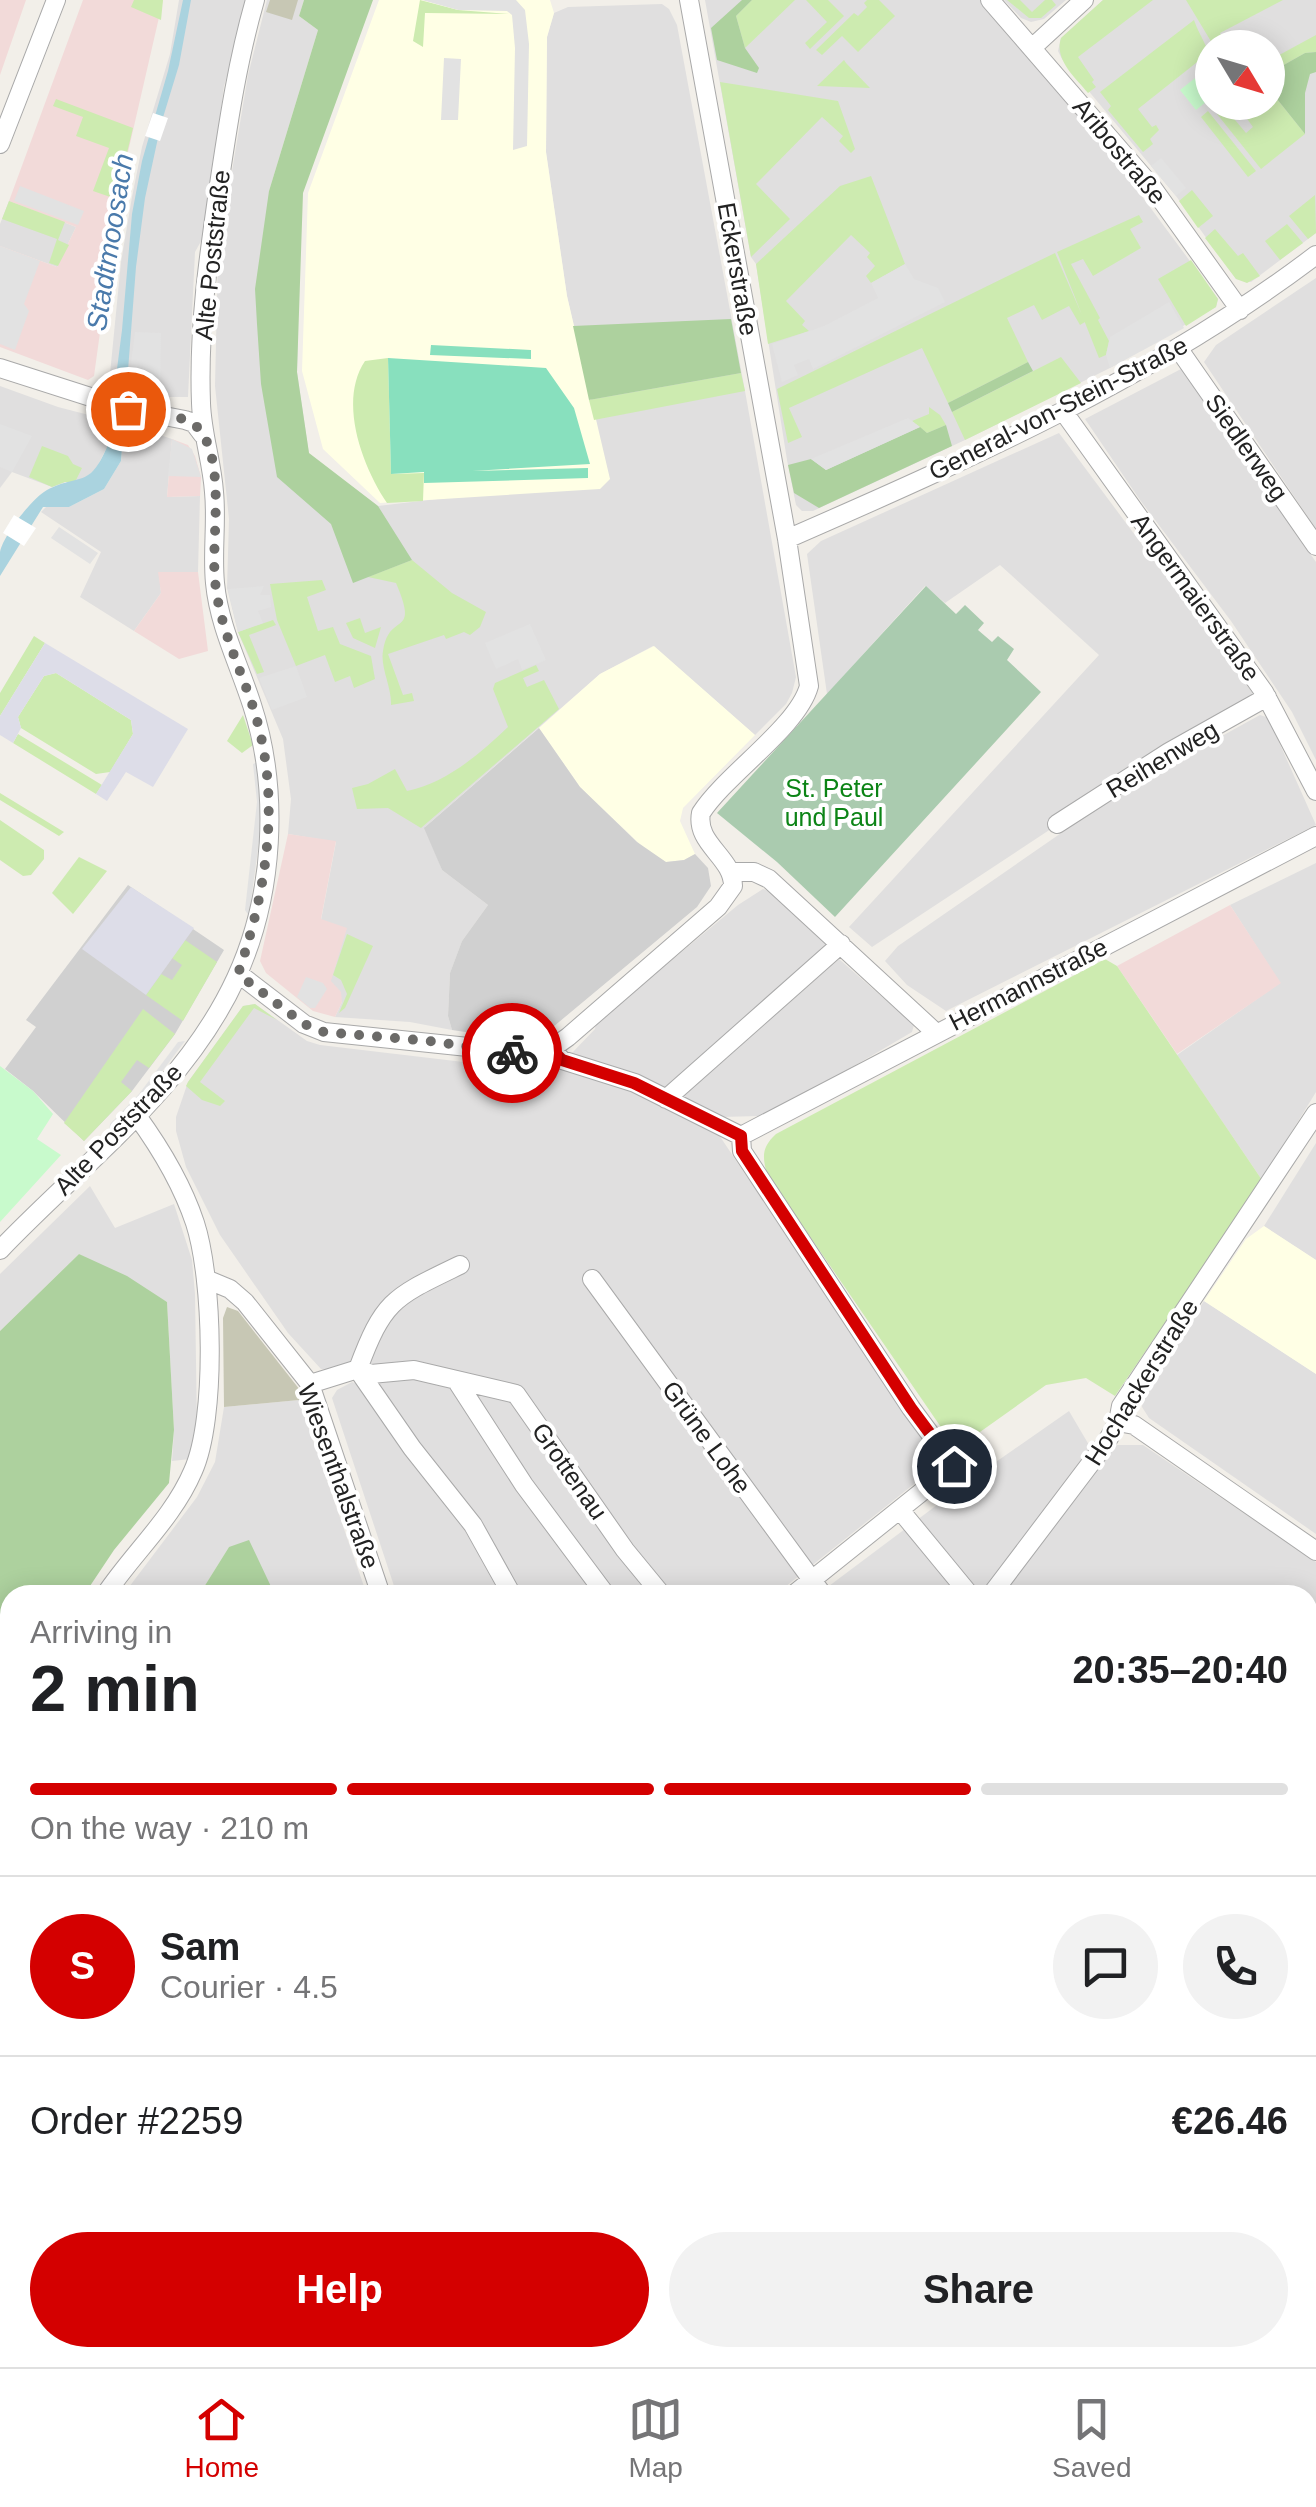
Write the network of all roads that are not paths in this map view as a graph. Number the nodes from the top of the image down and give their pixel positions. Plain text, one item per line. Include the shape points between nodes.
1 (56, 0) edge
2 (254, 0) edge
3 (690, 0) edge
4 (990, 0) edge
5 (1084, 0) edge
6 (1034, 47) junction
7 (0, 144) edge
8 (1316, 255) edge
9 (1240, 310) junction
10 (1178, 348) junction
11 (0, 368) edge
12 (1062, 411) junction
13 (204, 435) junction
14 (787, 538) junction
15 (1316, 546) edge
16 (1267, 697) junction
17 (1316, 791) edge
18 (1057, 824) dead end
19 (1316, 836) edge
20 (732, 872) junction
21 (842, 944) junction
22 (238, 974) junction
23 (935, 1032) junction
24 (551, 1049) junction
25 (666, 1099) junction
26 (1316, 1114) edge
27 (137, 1116) junction
28 (741, 1136) junction
29 (0, 1250) edge
30 (460, 1265) dead end
31 (592, 1278) dead end
32 (206, 1279) junction
33 (358, 1369) junction
34 (458, 1382) junction
35 (310, 1384) junction
36 (1118, 1422) junction
37 (900, 1510) junction
38 (1316, 1551) edge
39 (112, 1585) edge
40 (378, 1585) edge
41 (506, 1585) edge
42 (599, 1585) edge
43 (654, 1585) edge
44 (816, 1585) edge
45 (821, 1585) edge
46 (962, 1585) edge
47 (1000, 1585) edge

1 - 7 street
2 - 13 street, Alte Poststraße via 237,66 205,279
3 - 14 street, Eckerstraße
4 - 6 street, Aribostraße
5 - 6 street
6 - 9 street, Aribostraße via 1152,187
8 - 9 street, General-von-Stein-Straße
9 - 10 street, General-von-Stein-Straße
10 - 12 street, General-von-Stein-Straße
10 - 15 street, Siedlerweg
11 - 13 street via 185,420
12 - 14 street, General-von-Stein-Straße
12 - 16 street, Angermaierstraße
13 - 22 street, Alte Poststraße via 214,488 216,594 263,745 270,804 258,914
14 - 20 street, Eckerstraße via 809,686 702,813 702,832
16 - 17 street, Angermaierstraße
16 - 18 street, Reihenweg
19 - 23 street, Hermannstraße
20 - 21 street via 769,879
20 - 24 street via 733,886 718,907
21 - 23 street
21 - 25 street
22 - 24 street via 324,1032 518,1054
22 - 27 street, Alte Poststraße via 198,1043
23 - 28 street, Hermannstraße
24 - 25 street via 562,1060
25 - 28 street
26 - 36 street, Hochackerstraße via 1121,1406
27 - 29 street, Alte Poststraße
27 - 32 street via 181,1188
28 - 37 street via 751,1165 954,1466
30 - 33 street via 386,1308
31 - 44 street, Grüne Lohe
32 - 35 street, Wiesenthalstraße via 245,1302
32 - 39 street via 210,1394 203,1444 171,1510
33 - 34 street, Grottenau via 414,1370
33 - 35 street, Grottenau
33 - 41 street via 473,1526
34 - 42 street, Grottenau
34 - 43 street, Grottenau via 516,1394
35 - 40 street, Wiesenthalstraße
36 - 38 street via 1134,1426
36 - 47 street, Hochackerstraße
37 - 45 street
37 - 46 street

